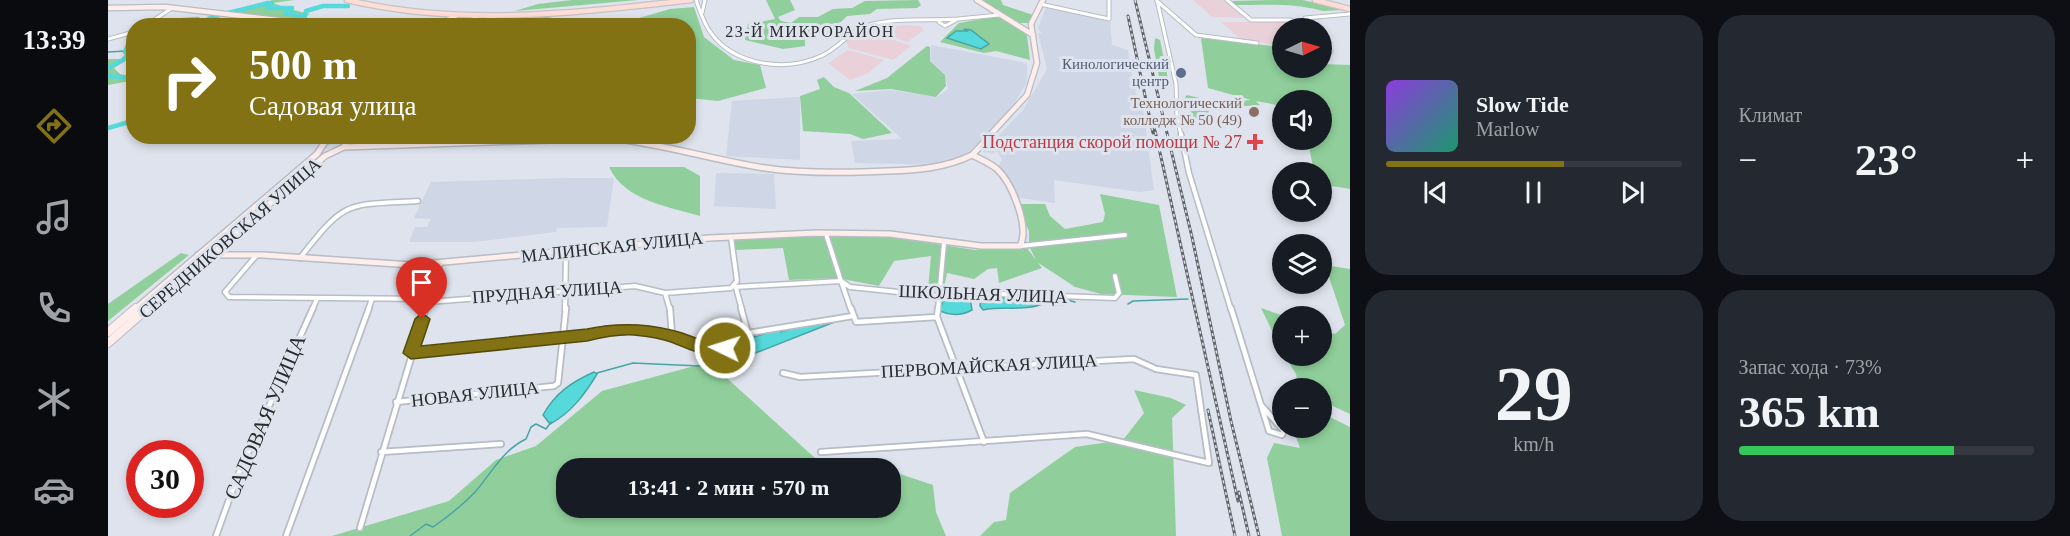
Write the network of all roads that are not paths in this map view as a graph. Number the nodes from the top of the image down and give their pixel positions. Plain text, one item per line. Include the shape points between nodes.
1 (347, 0) edge
2 (362, 0) edge
3 (654, 0) edge
4 (691, 0) edge
5 (696, 0) edge
6 (705, 0) edge
7 (977, 0) edge
8 (1109, 0) edge
9 (1157, 0) edge
10 (1227, 0) edge
11 (1316, 0) edge
12 (1329, 0) edge
13 (1336, 0) edge
14 (1042, 2) edge
15 (108, 8) edge
16 (172, 8) junction
17 (1350, 8) edge
18 (431, 13) junction
19 (526, 13) junction
20 (702, 14) junction
21 (1350, 14) edge
22 (1000, 15) junction
23 (455, 16) junction
24 (474, 16) joint
25 (494, 16) junction
26 (157, 18) edge
27 (264, 18) edge
28 (451, 18) edge
29 (491, 18) edge
30 (1305, 18) edge
31 (958, 19) junction
32 (1272, 20) edge
33 (936, 21) junction
34 (1011, 22) junction
35 (1031, 24) junction
36 (126, 34) edge
37 (1033, 35) junction
38 (108, 39) edge
39 (1257, 44) dead end
40 (324, 144) edge
41 (346, 144) edge
42 (450, 144) edge
43 (659, 144) edge
44 (344, 147) junction
45 (321, 150) junction
46 (330, 153) junction
47 (972, 155) junction
48 (418, 201) dead end
49 (825, 234) junction
50 (1125, 235) dead end
51 (731, 236) junction
52 (944, 243) junction
53 (1022, 244) junction
54 (566, 251) junction
55 (198, 255) junction
56 (257, 255) junction
57 (209, 256) junction
58 (299, 258) junction
59 (440, 264) junction
60 (1115, 276) dead end
61 (841, 280) junction
62 (736, 287) junction
63 (566, 289) junction
64 (665, 293) junction
65 (938, 296) junction
66 (317, 299) junction
67 (372, 299) junction
68 (429, 301) junction
69 (853, 316) junction
70 (937, 317) junction
71 (108, 332) edge
72 (748, 333) junction
73 (672, 336) junction
74 (561, 338) junction
75 (108, 343) edge
76 (411, 353) junction
77 (955, 367) junction
78 (783, 374) dead end
79 (396, 402) junction
80 (1261, 405) junction
81 (984, 442) junction
82 (501, 444) dead end
83 (381, 452) junction
84 (821, 452) dead end
85 (360, 528) dead end
86 (216, 536) edge
87 (286, 536) edge

1 - 18 main road
2 - 18 main road
3 - 19 main road
4 - 19 main road
5 - 20 street
6 - 20 street
7 - 22 street
8 - 14 street via 1108,19
9 - 39 street via 1196,35
9 - 80 street via 1176,84 1177,117 1208,237
10 - 32 street via 1251,20
11 - 12 main road
11 - 17 main road
12 - 17 main road
13 - 17 main road
14 - 35 street
15 - 16 street
16 - 26 street
16 - 27 street
18 - 19 main road
18 - 23 main road
19 - 25 main road
20 - 33 street via 712,35 728,51 749,60 782,64 822,56 850,33 873,24
21 - 30 street
22 - 31 street
22 - 34 street
23 - 24 main road
23 - 28 street
24 - 25 main road
25 - 29 street
31 - 33 street
31 - 33 street via 945,26
34 - 35 street
34 - 37 street
35 - 37 street
36 - 38 street
37 - 47 street via 1037,63 1027,95
40 - 45 street, СЕРЕДНИКОВСКАЯ УЛИЦА
41 - 44 street
42 - 44 street
43 - 47 street via 784,170 919,170 953,164
44 - 46 street, СЕРЕДНИКОВСКАЯ УЛИЦА
45 - 46 street
45 - 55 street, СЕРЕДНИКОВСКАЯ УЛИЦА
46 - 57 street, СЕРЕДНИКОВСКАЯ УЛИЦА
47 - 53 street via 1001,175 1025,230
48 - 58 street via 346,209
49 - 51 street, МАЛИНСКАЯ УЛИЦА
49 - 52 street, МАЛИНСКАЯ УЛИЦА via 893,235
49 - 61 street
50 - 53 street
51 - 54 street, МАЛИНСКАЯ УЛИЦА
51 - 62 street
52 - 53 street, МАЛИНСКАЯ УЛИЦА via 973,248
52 - 65 street
54 - 59 street, МАЛИНСКАЯ УЛИЦА
54 - 63 street
55 - 57 street, МАЛИНСКАЯ УЛИЦА
55 - 71 street, СЕРЕДНИКОВСКАЯ УЛИЦА
56 - 57 street, МАЛИНСКАЯ УЛИЦА
56 - 58 street, МАЛИНСКАЯ УЛИЦА
56 - 66 street, ПРУДНАЯ УЛИЦА via 225,292 229,297
57 - 75 street, СЕРЕДНИКОВСКАЯ УЛИЦА
58 - 59 street, МАЛИНСКАЯ УЛИЦА
59 - 68 street
60 - 65 street, ШКОЛЬНАЯ УЛИЦА via 1119,293 1116,298 971,292
61 - 62 street, ПРУДНАЯ УЛИЦА
61 - 65 street, ШКОЛЬНАЯ УЛИЦА via 850,287
61 - 69 street
62 - 64 street, ПРУДНАЯ УЛИЦА
62 - 72 street
63 - 64 street, ПРУДНАЯ УЛИЦА via 635,286
63 - 68 street, ПРУДНАЯ УЛИЦА
63 - 74 street
64 - 73 street via 672,315
65 - 70 street
66 - 67 street, ПРУДНАЯ УЛИЦА
66 - 86 street, САДОВАЯ УЛИЦА via 238,474
67 - 68 street, ПРУДНАЯ УЛИЦА
67 - 87 street
68 - 76 street
69 - 70 street via 856,322
69 - 72 street
70 - 77 street
72 - 73 street via 741,344 702,349
73 - 74 street via 612,330
74 - 76 street
74 - 79 street, НОВАЯ УЛИЦА via 558,383 554,386
76 - 79 street
77 - 78 street, ПЕРВОМАЙСКАЯ УЛИЦА via 800,377
77 - 81 street
77 - 81 street, ПЕРВОМАЙСКАЯ УЛИЦА via 1123,358 1196,375 1209,463 1087,434
79 - 83 street
80 - 80 street via 1284,434 1269,431
81 - 84 street
82 - 83 street
83 - 85 street

